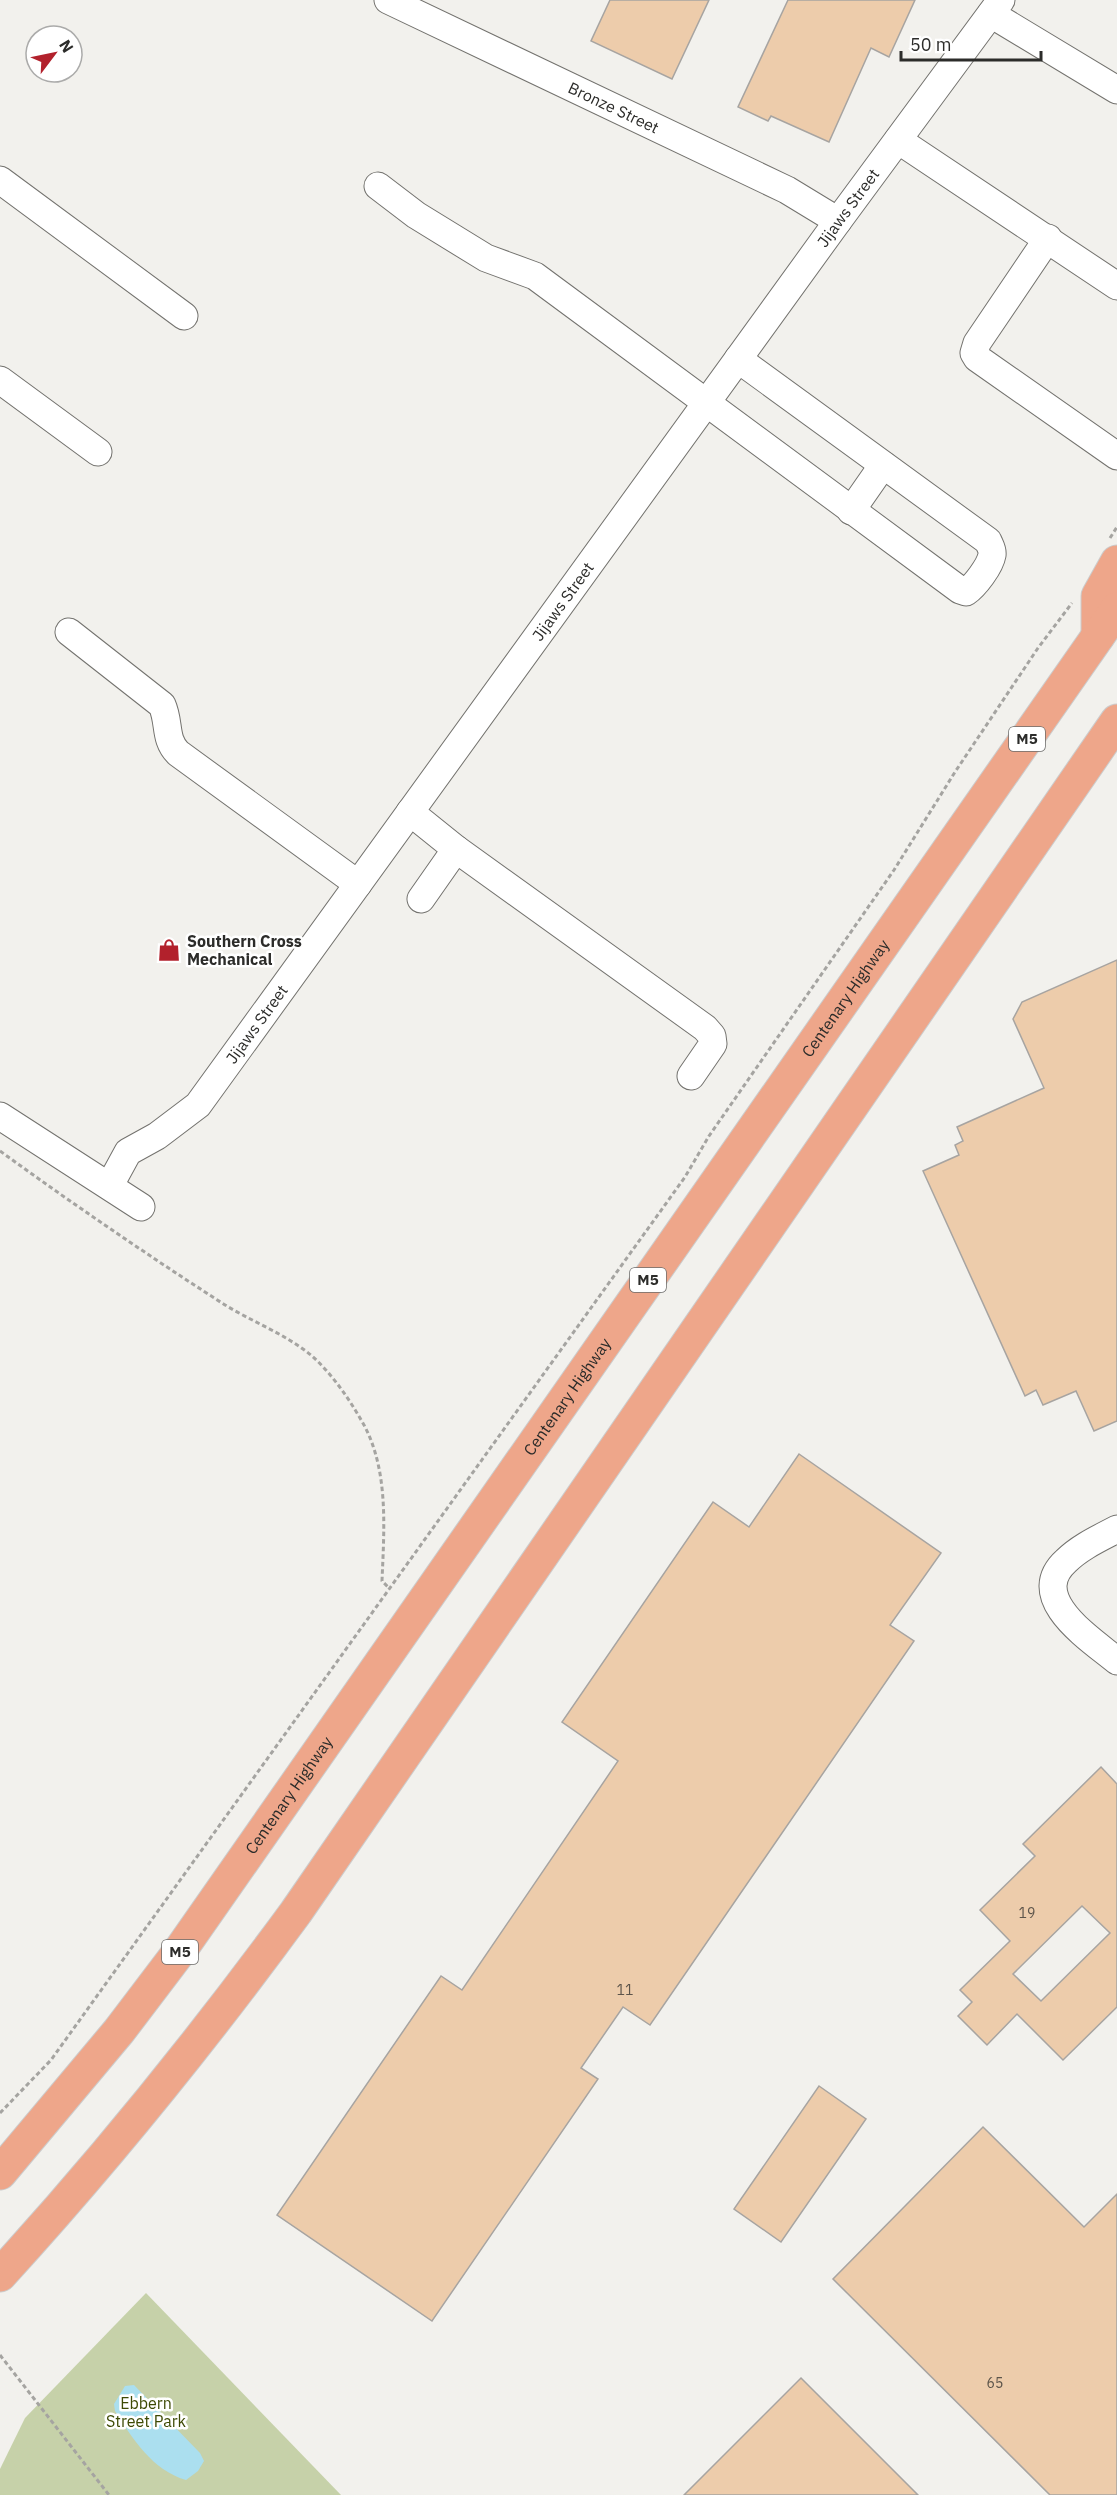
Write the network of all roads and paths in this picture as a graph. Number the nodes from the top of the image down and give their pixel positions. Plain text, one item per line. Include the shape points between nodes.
1 (388, 0) edge
2 (996, 7) edge
3 (1117, 90) edge
4 (898, 140) junction
5 (0, 180) edge
6 (378, 186) dead end
7 (838, 221) junction
8 (1048, 238) junction
9 (1117, 286) edge
10 (184, 316) dead end
11 (738, 359) junction
12 (0, 380) edge
13 (705, 404) junction
14 (98, 452) dead end
15 (1117, 456) edge
16 (883, 465) junction
17 (851, 511) junction
18 (1117, 527) edge
19 (1111, 554) edge
20 (1075, 598) dead end
21 (1117, 609) edge
22 (69, 633) dead end
23 (1098, 636) junction
24 (1117, 721) edge
25 (410, 812) junction
26 (456, 849) junction
27 (358, 884) junction
28 (422, 898) dead end
29 (691, 1076) dead end
30 (2, 1117) edge
31 (0, 1151) edge
32 (110, 1185) junction
33 (141, 1207) dead end
34 (1117, 1528) edge
35 (390, 1589) junction
36 (1117, 1661) edge
37 (0, 2113) edge
38 (0, 2173) edge
39 (0, 2275) edge
40 (0, 2355) edge
41 (109, 2495) edge

1 - 7 street, Bronze Street via 787,190
2 - 3 street
2 - 4 street, Jijaws Street
4 - 7 street, Jijaws Street
4 - 8 street
5 - 10 street
6 - 13 street via 416,215 486,258 535,276
7 - 11 street, Jijaws Street
8 - 9 street
8 - 15 street via 974,353
11 - 13 street, Jijaws Street
11 - 16 street
12 - 14 street
13 - 17 street
13 - 25 street, Jijaws Street
16 - 17 street
16 - 17 street via 987,541 992,558 966,592
18 - 19 path
19 - 23 highway via 1098,596
20 - 35 path via 955,771 894,870 708,1136 685,1177
21 - 23 highway, Centenary Highway / M5
22 - 27 street via 162,705 168,739 178,753
23 - 38 highway, Centenary Highway / M5 via 179,1952
24 - 39 highway via 296,1912 226,2008 107,2156
25 - 26 street
25 - 27 street, Jijaws Street
26 - 28 street
26 - 29 street via 705,1028 713,1044
27 - 32 street, Jijaws Street via 198,1105 128,1152
30 - 32 street
31 - 35 path via 120,1237 311,1355 338,1383 365,1427 380,1473 384,1525 382,1581
32 - 33 street
34 - 36 street via 1064,1562 1054,1582 1056,1599 1067,1620
35 - 37 path via 51,2060
40 - 41 path

